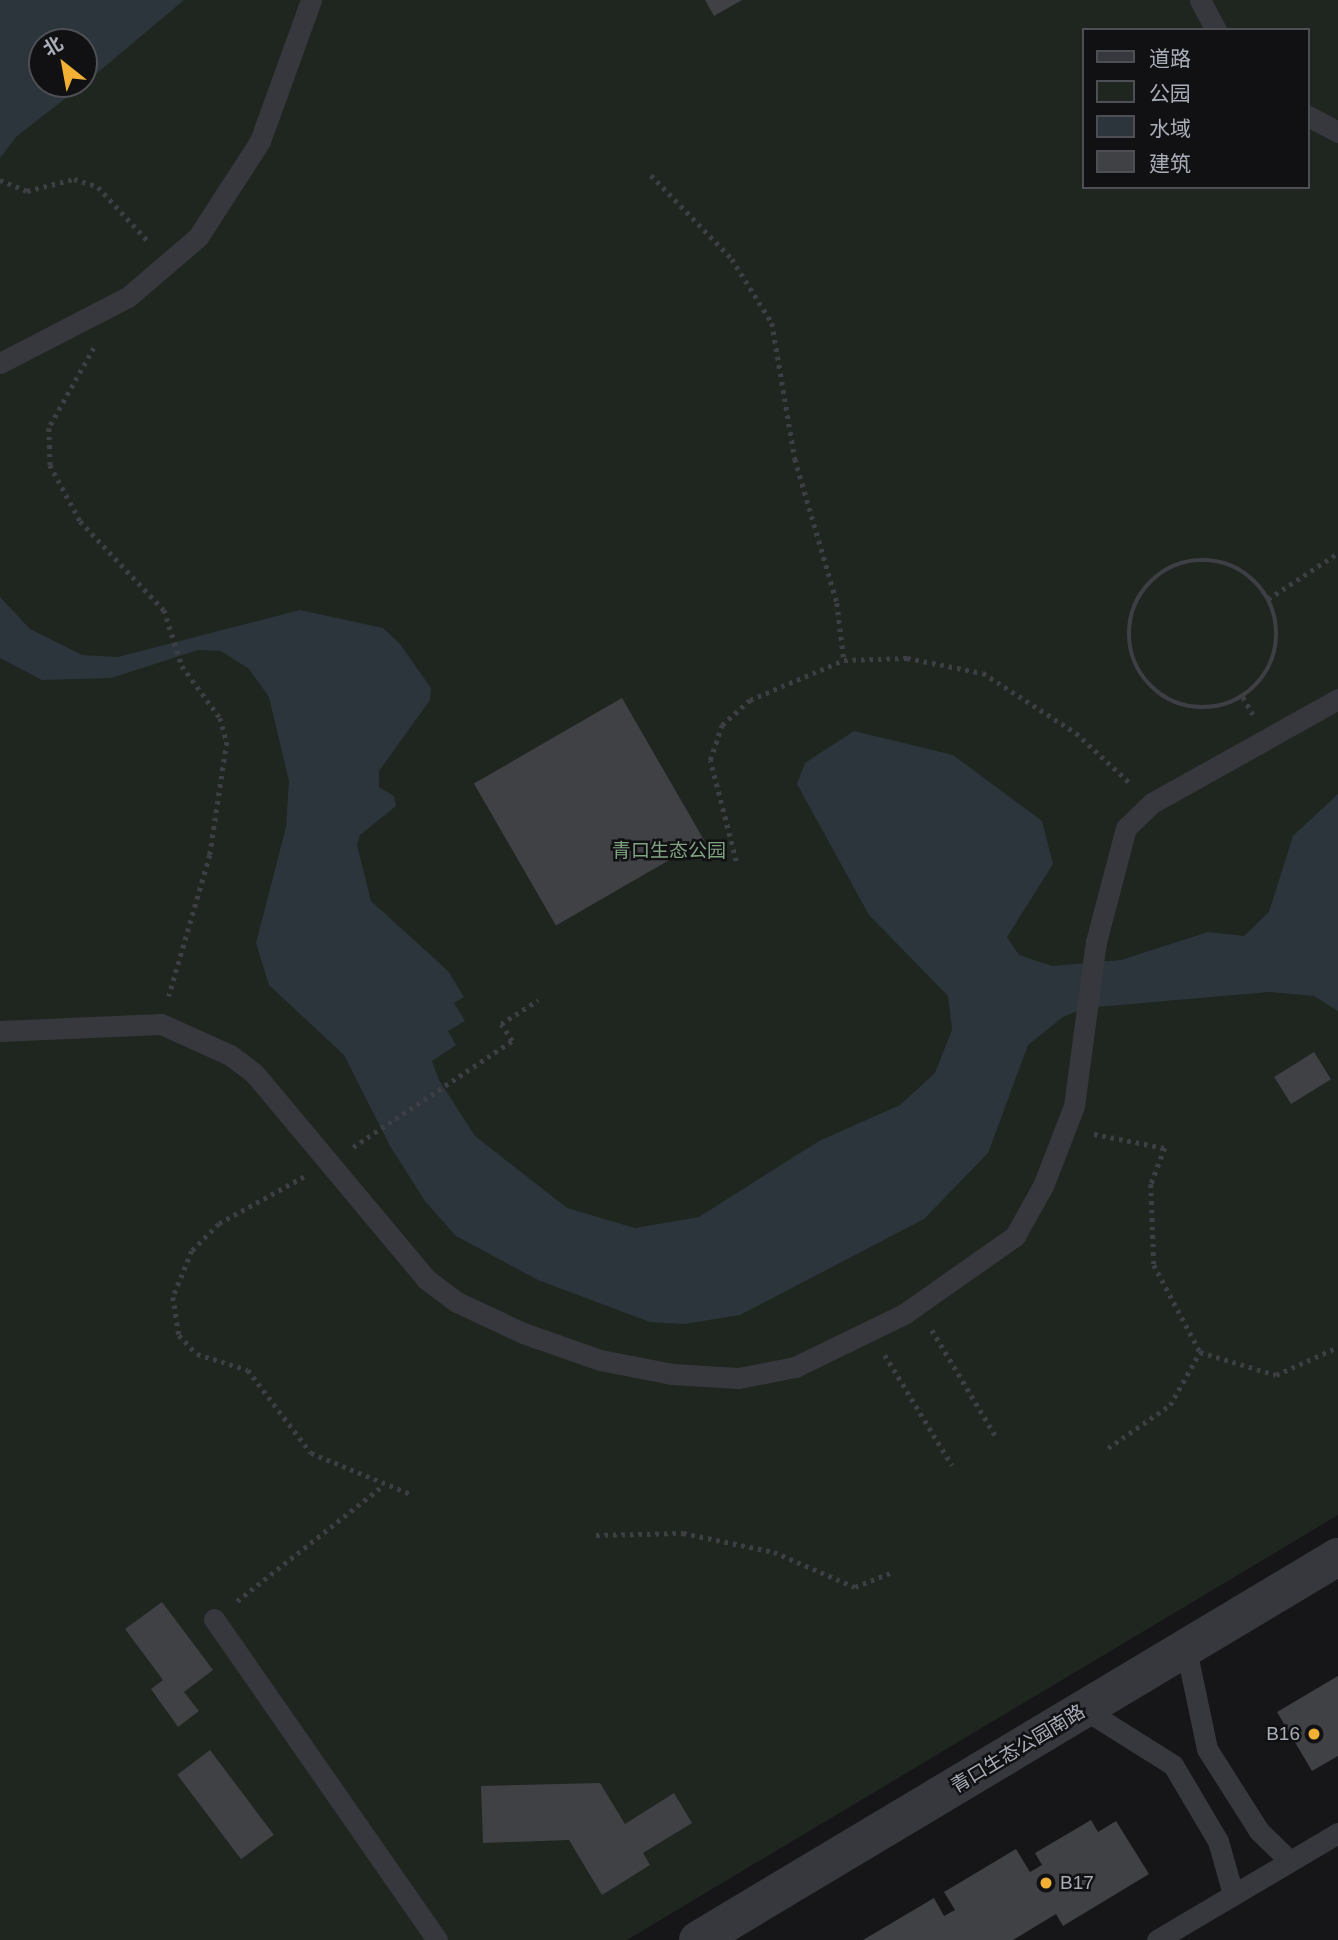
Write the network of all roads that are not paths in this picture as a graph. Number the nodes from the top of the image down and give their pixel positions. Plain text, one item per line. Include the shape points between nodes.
1 (311, 0) edge
2 (1200, 0) edge
3 (1215, 28) edge
4 (1310, 117) edge
5 (1338, 132) edge
6 (0, 363) edge
7 (1338, 699) edge
8 (0, 1031) edge
9 (1338, 1557) edge
10 (214, 1619) road end
11 (1186, 1648) junction
12 (1084, 1709) junction
13 (1338, 1833) edge
14 (1290, 1861) junction
15 (1233, 1894) junction
16 (438, 1940) edge
17 (698, 1940) edge
18 (1157, 1940) edge

1 - 6 lane via 260,141 221,206 171,265 128,297
2 - 3 lane
4 - 5 lane
7 - 8 lane via 1152,803 1126,828 1117,846 1065,1128 1015,1236 917,1305 795,1367 738,1378 672,1374 600,1360 457,1302 387,1239 254,1073 162,1024
9 - 11 street, 青口生态公园南路
10 - 16 lane
11 - 12 street, 青口生态公园南路
11 - 14 lane via 1207,1749 1259,1831
12 - 15 lane via 1173,1765 1228,1862
12 - 17 street, 青口生态公园南路
13 - 14 lane
14 - 15 lane
15 - 18 lane

